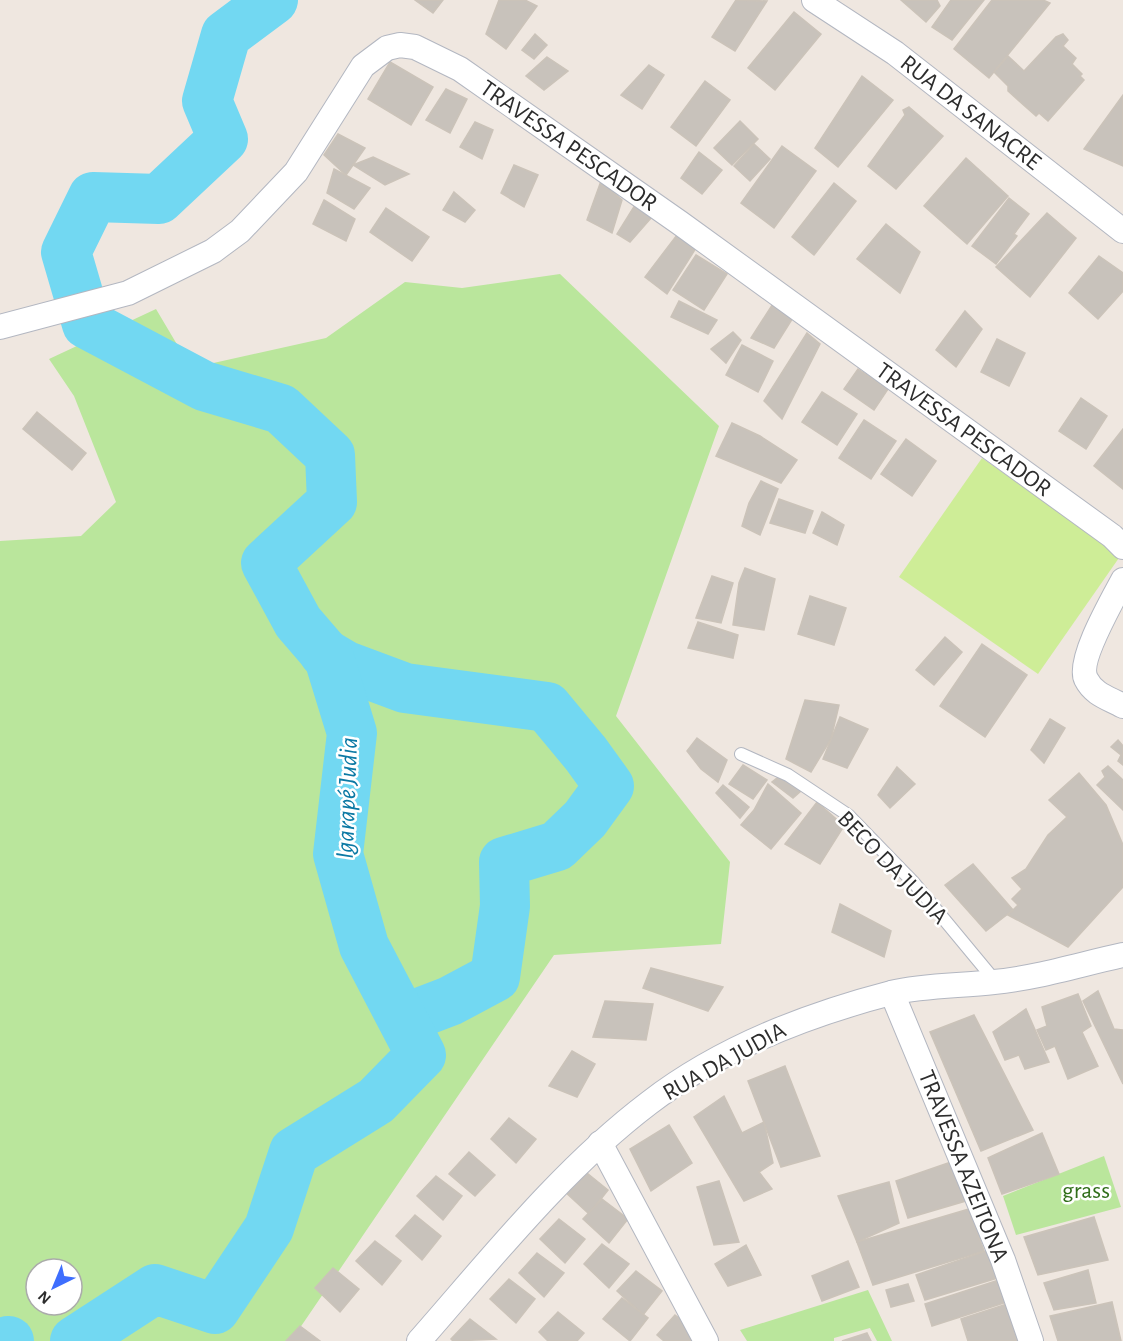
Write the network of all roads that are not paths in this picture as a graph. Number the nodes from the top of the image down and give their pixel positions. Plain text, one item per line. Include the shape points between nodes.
1 (814, 0) edge
2 (1123, 231) edge
3 (0, 327) edge
4 (1123, 547) edge
5 (1123, 580) edge
6 (1123, 706) edge
7 (741, 754) dead end
8 (1123, 955) edge
9 (996, 982) junction
10 (892, 993) junction
11 (600, 1143) junction
12 (419, 1341) edge
13 (706, 1341) edge
14 (1032, 1341) edge

1 - 2 street, RUA DA SANACRE via 895,53
3 - 4 street, TRAVESSA PESCADOR via 128,292 203,256 240,231 296,172 363,66 387,48 415,47 460,69 680,223
5 - 6 street via 1084,667 1091,687
7 - 9 lane, BECO DA JUDIA via 788,775 848,815 914,883
8 - 9 street, RUA DA JUDIA
9 - 10 street, RUA DA JUDIA
10 - 11 street, RUA DA JUDIA via 792,1023 716,1060 650,1102
10 - 14 street, TRAVESSA AZEITONA via 1003,1260
11 - 12 street, RUA DA JUDIA via 563,1178
11 - 13 street

